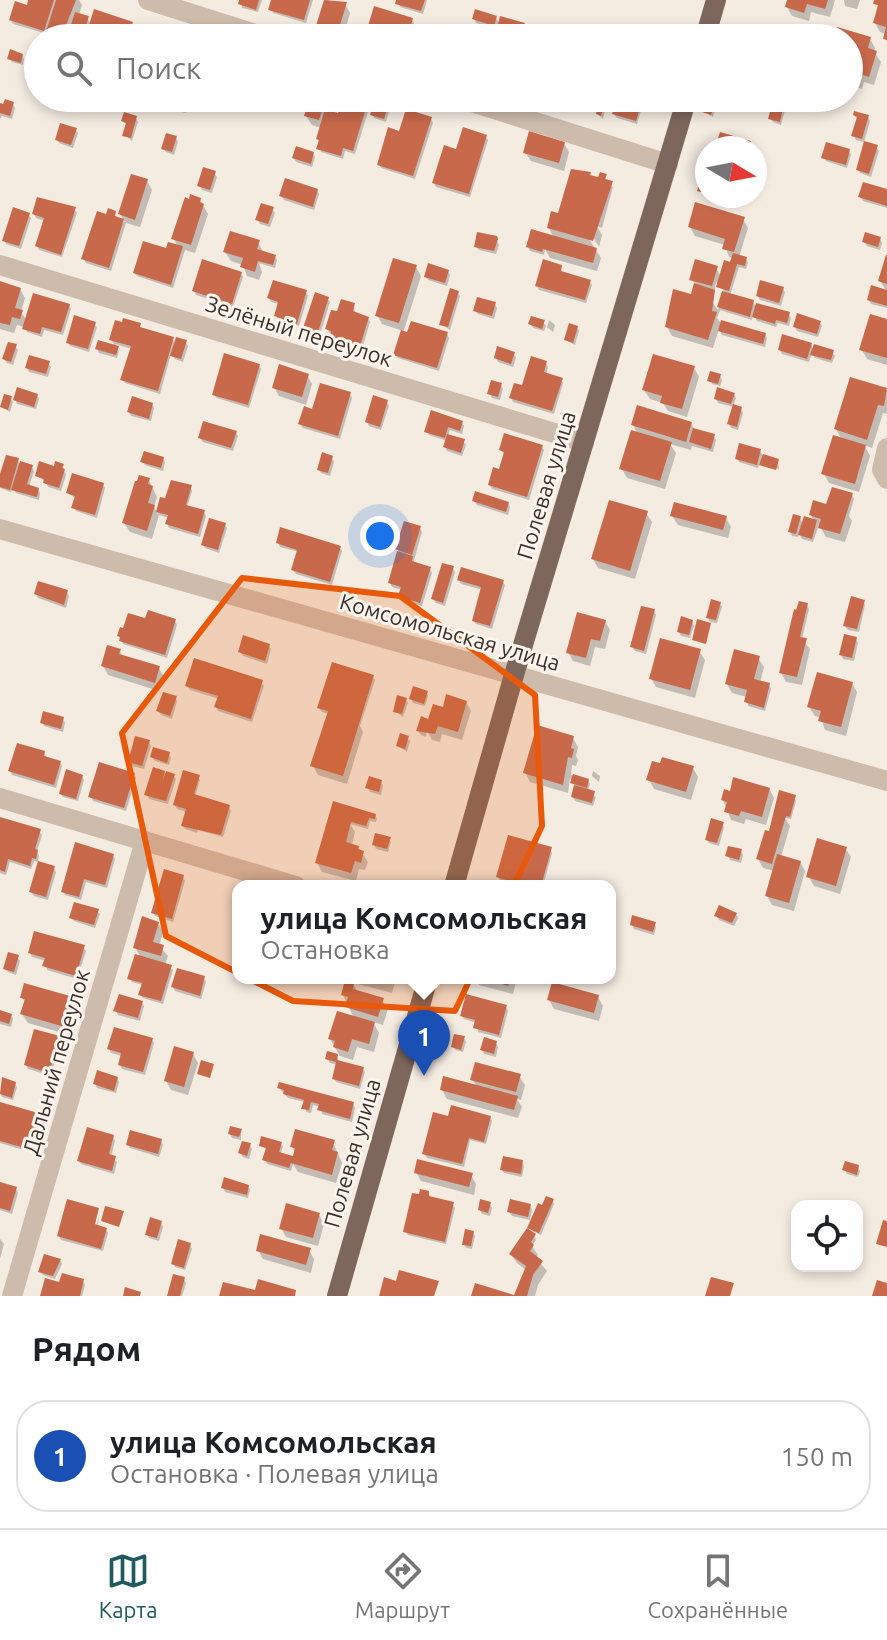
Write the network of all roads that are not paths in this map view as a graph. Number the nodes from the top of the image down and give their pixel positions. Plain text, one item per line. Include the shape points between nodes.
1 (148, 0) edge
2 (716, 0) edge
3 (224, 24) edge
4 (709, 24) edge
5 (503, 112) edge
6 (683, 112) edge
7 (668, 164) junction
8 (0, 265) edge
9 (584, 442) junction
10 (887, 448) edge
11 (887, 479) edge
12 (0, 529) edge
13 (514, 675) junction
14 (887, 781) edge
15 (0, 798) edge
16 (145, 841) junction
17 (276, 880) edge
18 (456, 880) edge
19 (426, 984) edge
20 (12, 1296) edge
21 (337, 1296) edge

1 - 3 street
2 - 4 main road
5 - 7 street
6 - 7 main road, Полевая улица
7 - 9 main road, Полевая улица
8 - 9 street, Зелёный переулок
9 - 13 main road, Полевая улица
10 - 11 street via 882,470
12 - 13 street, Комсомольская улица
13 - 14 street, Комсомольская улица
13 - 18 main road, Полевая улица
15 - 16 street
16 - 17 street
16 - 20 street, Дальний переулок
19 - 21 main road, Полевая улица

